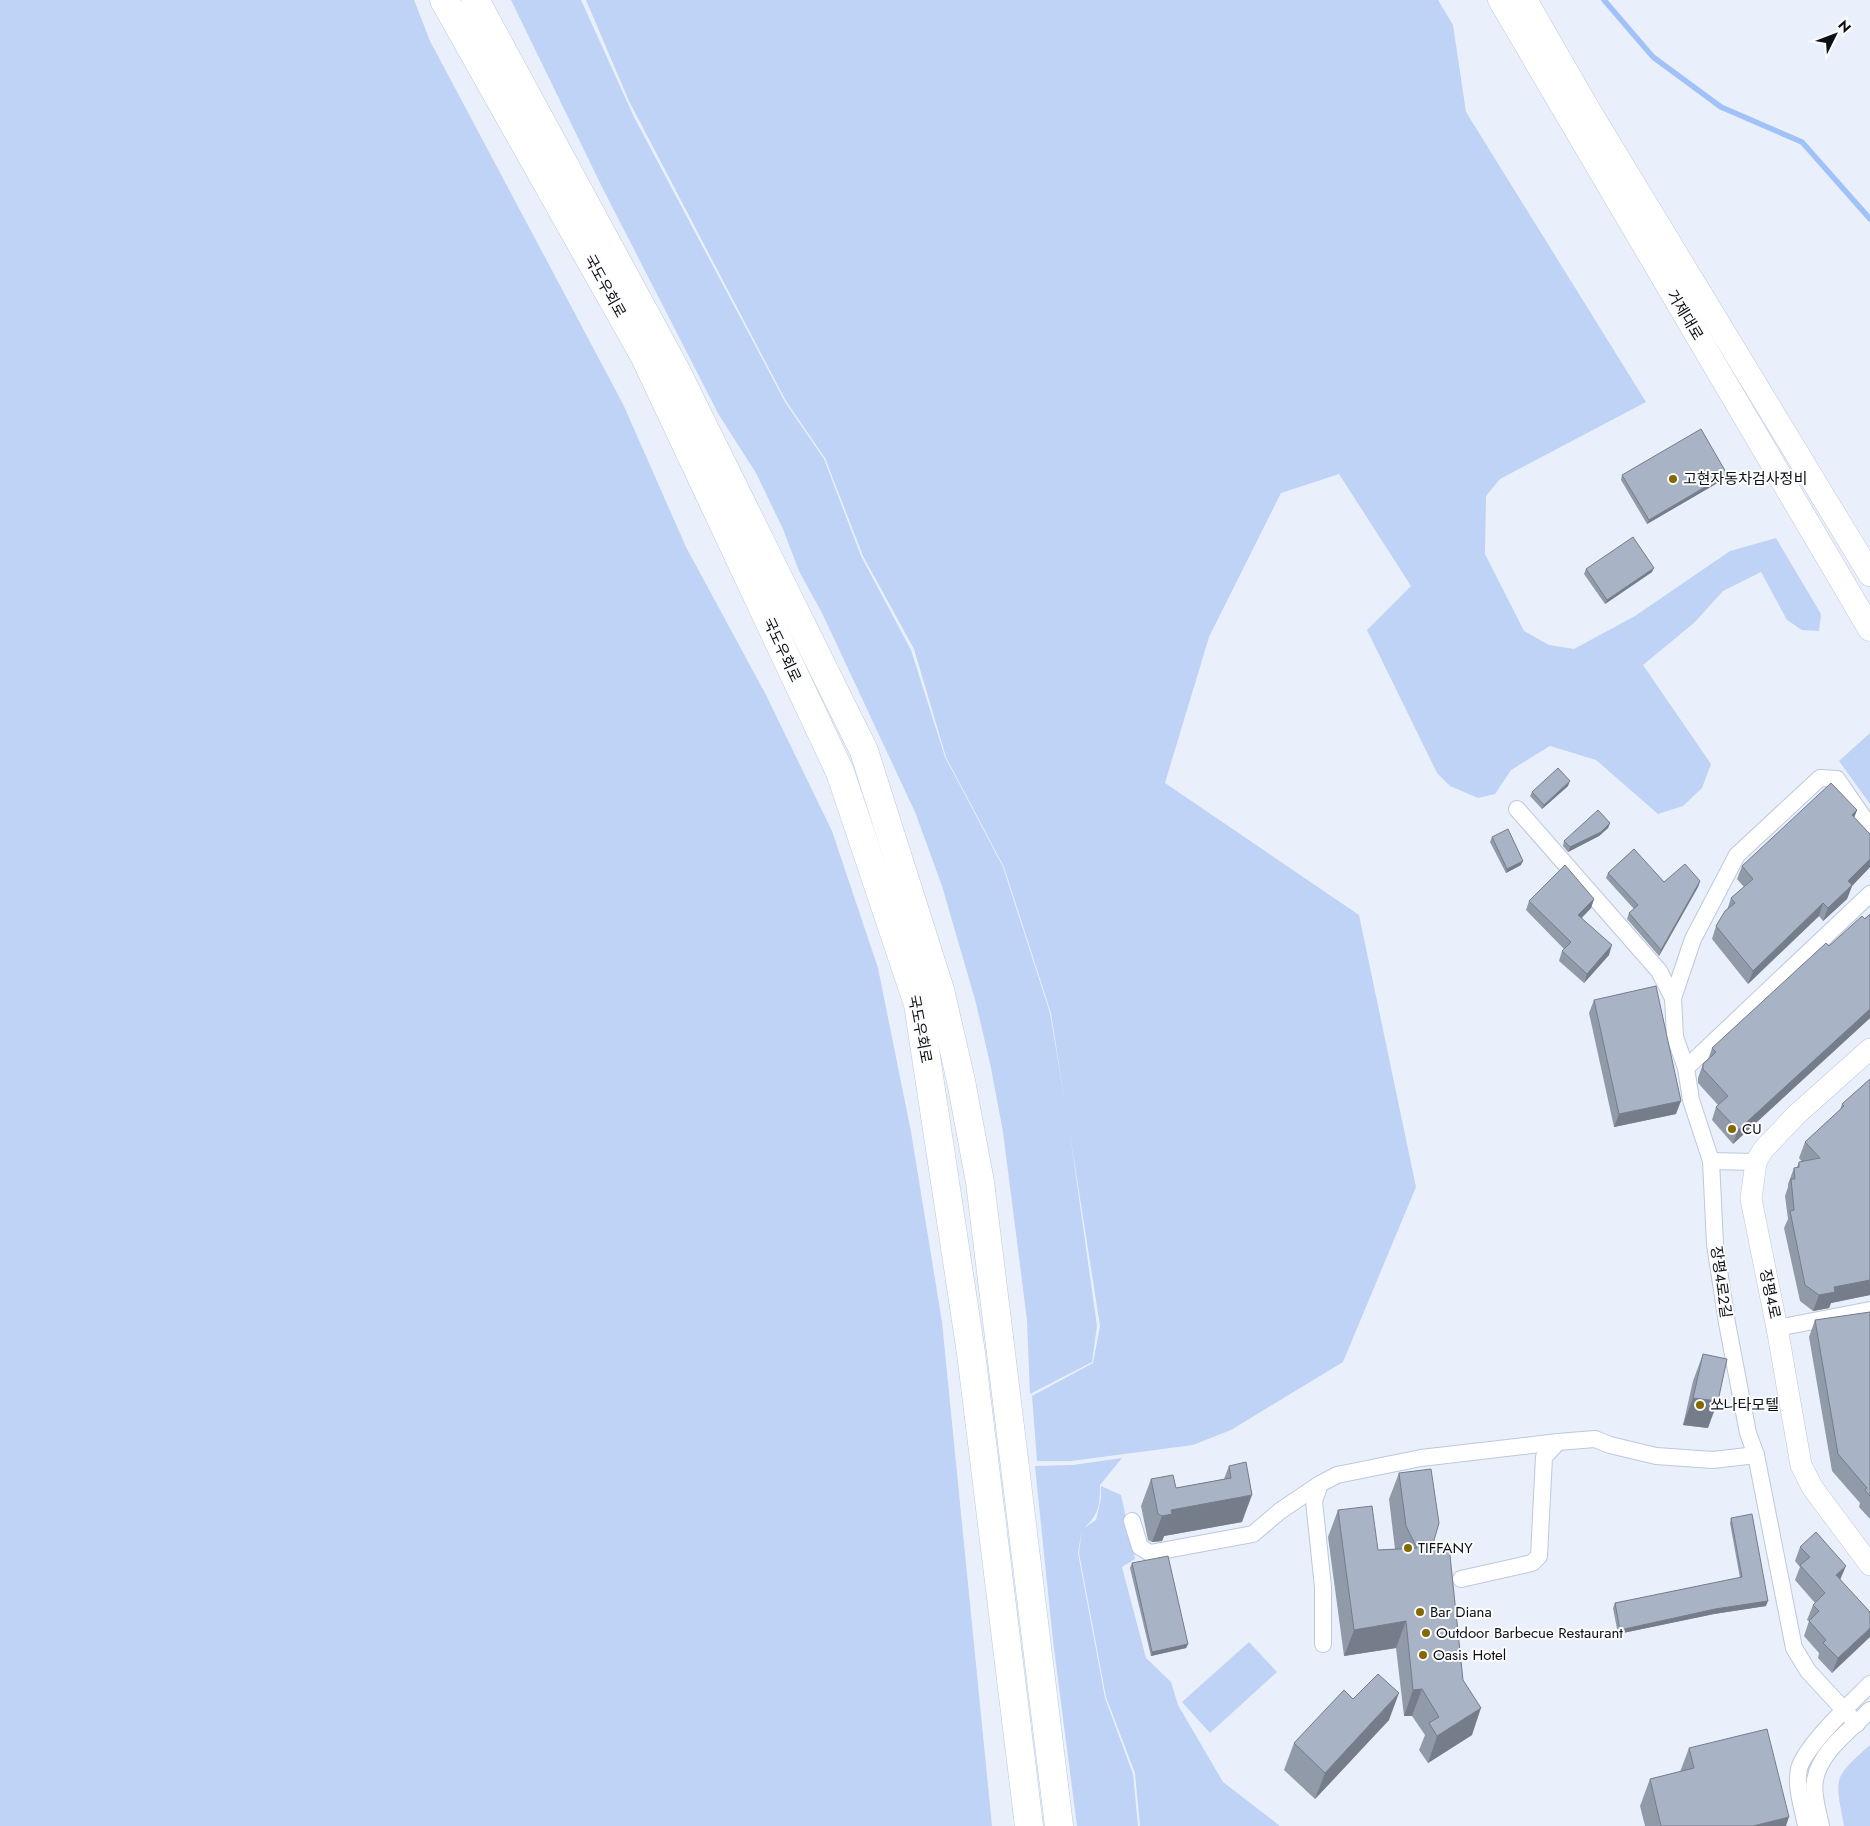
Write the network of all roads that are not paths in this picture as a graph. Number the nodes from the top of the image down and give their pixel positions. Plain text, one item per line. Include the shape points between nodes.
1 (444, 0) edge
2 (475, 0) edge
3 (1500, 0) edge
4 (1525, 0) edge
5 (1870, 574) edge
6 (1870, 629) edge
7 (1517, 809) dead end
8 (1870, 828) edge
9 (1870, 894) edge
10 (1673, 998) junction
11 (1870, 1049) edge
12 (1686, 1068) junction
13 (1711, 1161) junction
14 (1756, 1162) junction
15 (1870, 1310) edge
16 (1777, 1328) junction
17 (1558, 1442) junction
18 (1756, 1455) junction
19 (1320, 1484) junction
20 (1132, 1521) dead end
21 (1870, 1565) edge
22 (1461, 1579) dead end
23 (1323, 1644) dead end
24 (1870, 1684) edge
25 (1845, 1710) junction
26 (1870, 1710) edge
27 (1856, 1724) junction
28 (1029, 1826) edge
29 (1059, 1826) edge
30 (1806, 1826) edge
31 (1821, 1826) edge

1 - 28 highway, 국도우회로 via 645,357 840,772 918,1004 972,1353
2 - 29 highway, 국도우회로 via 676,371 864,752 940,990 980,1182
3 - 6 main road, 거제대로
4 - 5 main road, 거제대로 via 1594,120
7 - 10 street via 1659,971
8 - 10 street via 1837,779 1820,778 1815,782 1737,855 1693,938
9 - 12 street
10 - 12 street, 장평4로2길 via 1675,1037
11 - 14 street, 장평4로 via 1796,1115
12 - 13 street, 장평4로2길 via 1691,1100
13 - 14 street
13 - 18 street, 장평4로2길 via 1715,1244 1748,1433
14 - 16 street, 장평4로 via 1751,1199
15 - 16 street
16 - 21 street, 장평4로 via 1801,1465 1812,1487
17 - 18 street via 1595,1439 1656,1456 1713,1460
17 - 19 street via 1421,1458 1337,1475
17 - 22 street via 1544,1457 1539,1556 1532,1563
18 - 25 street, 장평4로2길 via 1794,1648 1808,1671
19 - 20 street via 1253,1534 1150,1553 1140,1548
19 - 23 street via 1314,1501 1323,1587
24 - 25 street
25 - 27 street, 장평4로2길
25 - 30 street via 1811,1748 1799,1768 1798,1787
26 - 27 street
27 - 31 street via 1826,1755 1820,1766 1815,1781 1815,1800

